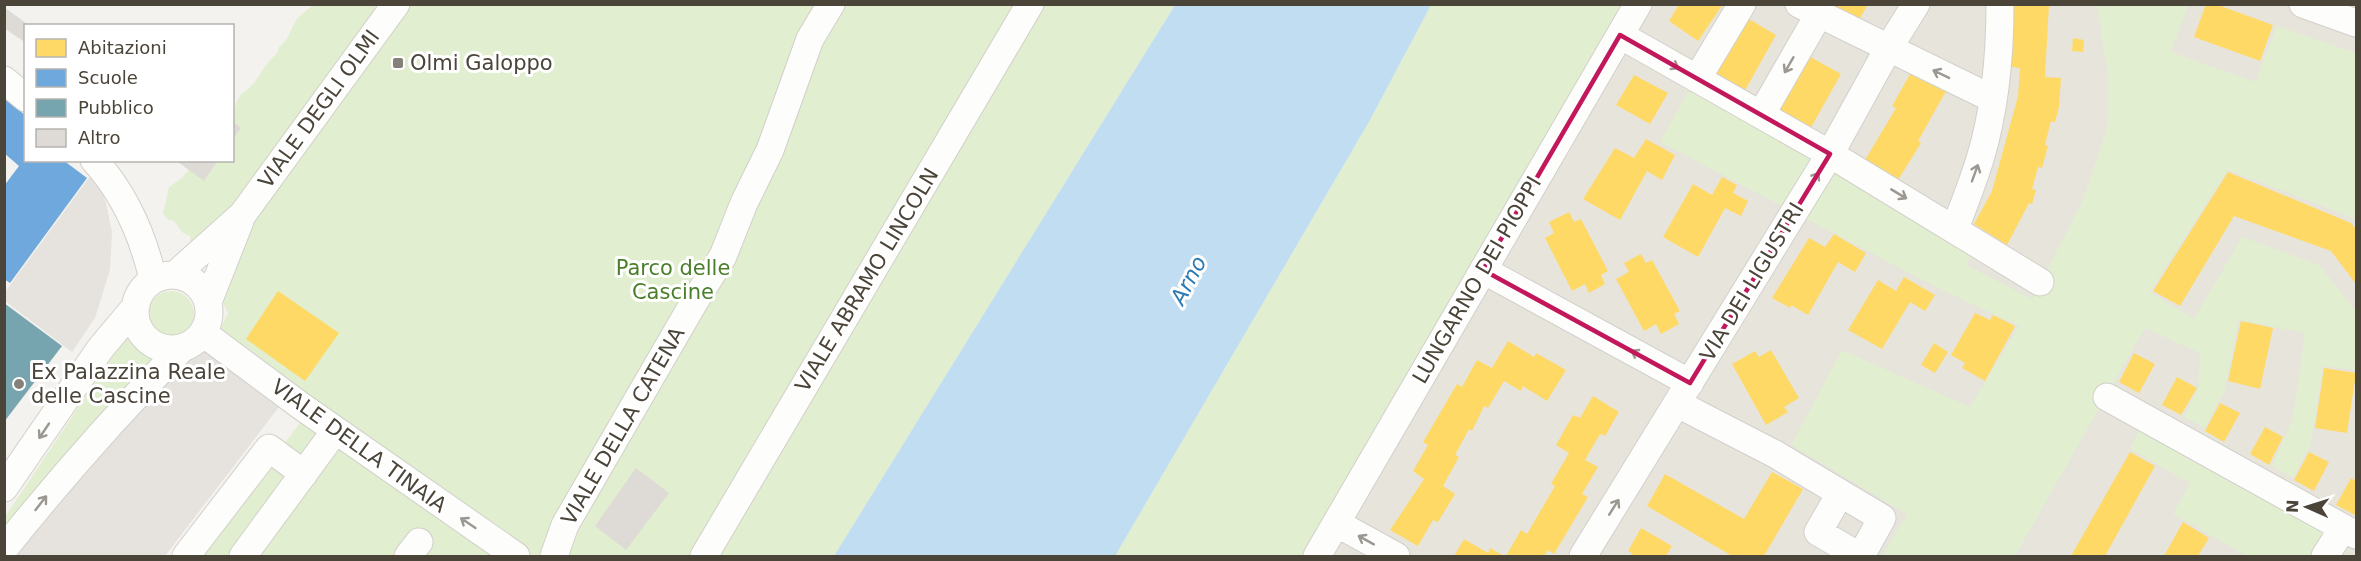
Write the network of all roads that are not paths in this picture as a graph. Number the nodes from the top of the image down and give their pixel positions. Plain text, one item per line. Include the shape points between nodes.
1 (396, 4) edge
2 (831, 4) edge
3 (1030, 4) edge
4 (1638, 4) edge
5 (1742, 4) edge
6 (1916, 4) edge
7 (2000, 4) edge
8 (2303, 4) edge
9 (1809, 9) edge
10 (2356, 23) edge
11 (1620, 36) junction
12 (1888, 48) junction
13 (1697, 79) junction
14 (4, 80) edge
15 (24, 96) edge
16 (1993, 99) junction
17 (1761, 115) junction
18 (1830, 153) junction
19 (103, 170) edge
20 (243, 214) junction
21 (1955, 228) junction
22 (1483, 270) junction
23 (164, 277) junction
24 (2040, 282) dead end
25 (208, 302) junction
26 (136, 306) junction
27 (203, 333) junction
28 (182, 348) junction
29 (1684, 394) junction
30 (2107, 397) dead end
31 (335, 431) junction
32 (304, 474) junction
33 (4, 488) edge
34 (1840, 494) junction
35 (1336, 523) junction
36 (2350, 531) edge
37 (4, 549) edge
38 (196, 553) edge
39 (243, 556) edge
40 (516, 556) edge
41 (554, 556) edge
42 (705, 556) edge
43 (1317, 556) edge
44 (1396, 556) edge
45 (1583, 556) edge
46 (1860, 556) edge
47 (2325, 556) edge

1 - 20 street, VIALE DEGLI OLMI
2 - 41 street, VIALE DELLA CATENA via 810,39 770,150 723,256 565,525
3 - 42 street, VIALE ABRAMO LINCOLN
4 - 11 street, LUNGARNO DEI PIOPPI
5 - 13 street
6 - 12 street, VIA DEI LIGUSTRI
7 - 16 street
8 - 10 street
9 - 12 street
9 -> 17 street
11 -> 13 street
11 - 22 street, LUNGARNO DEI PIOPPI
16 -> 12 street
12 - 18 street, VIA DEI LIGUSTRI
13 - 17 street
14 - 15 street
21 -> 16 street via 1981,158
17 - 18 street
18 -> 21 street
29 -> 18 street, VIA DEI LIGUSTRI
19 - 23 street
20 - 23 street, VIALE DEGLI OLMI
20 - 25 street, VIALE DEGLI OLMI
21 - 24 street
29 -> 22 street
22 - 35 street, LUNGARNO DEI PIOPPI
23 - 25 street via 186,277 198,286
23 - 26 street via 145,286
25 - 27 street via 209,319
26 - 28 street via 137,324 147,339 162,348
26 -> 33 street via 100,349
27 - 28 street
27 - 31 street, VIALE DELLA TINAIA
37 -> 28 street via 124,407
29 - 34 street
45 -> 29 street, VIA DEI LIGUSTRI
30 - 36 street
31 - 32 street
40 -> 31 street, VIALE DELLA TINAIA
32 - 38 street via 269,448
32 - 39 street
34 - 46 street via 1818,532
34 - 46 street via 1882,518
35 - 43 street, LUNGARNO DEI PIOPPI
44 -> 35 street
36 - 47 street

